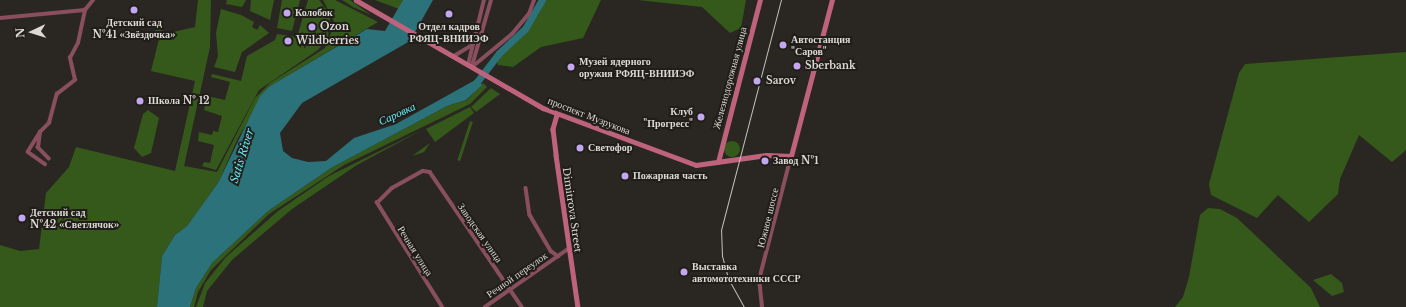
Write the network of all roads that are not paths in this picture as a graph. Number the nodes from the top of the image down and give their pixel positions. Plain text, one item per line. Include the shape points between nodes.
1 (93, 0) edge
2 (356, 0) edge
3 (484, 0) edge
4 (491, 0) edge
5 (534, 0) edge
6 (760, 0) edge
7 (832, 0) edge
8 (85, 10) junction
9 (0, 18) edge
10 (473, 44) junction
11 (454, 56) junction
12 (470, 66) junction
13 (557, 115) junction
14 (40, 132) junction
15 (791, 156) junction
16 (49, 159) dead end
17 (718, 162) junction
18 (45, 164) dead end
19 (526, 188) dead end
20 (377, 203) joint
21 (568, 249) junction
22 (558, 256) junction
23 (509, 290) junction
24 (442, 307) edge
25 (485, 307) edge
26 (522, 307) edge
27 (578, 307) edge
28 (762, 307) edge

1 - 8 street
2 - 11 main road, проспект Музрукова
3 - 10 street
4 - 12 street
5 - 12 street via 528,14 512,34
6 - 17 main road, Железнодорожная улица
7 - 15 main road
8 - 9 street
8 - 14 street via 78,43 70,58 75,80 57,94 48,123
10 - 11 street
10 - 12 street
11 - 12 main road, проспект Музрукова
12 - 13 main road, проспект Музрукова
13 - 17 main road, проспект Музрукова via 686,164
13 - 21 main road, Dimitrova Street via 555,142
14 - 16 street via 38,148
14 - 18 street via 28,152
15 - 17 main road, проспект Музрукова via 766,155
15 - 28 street, Южное шоссе via 759,280
19 - 22 street, Речной переулок via 530,215 550,251
20 - 23 street, Заводская улица via 392,188 424,171 430,172
20 - 24 street, Речная улица
21 - 22 street, Речной переулок
21 - 27 main road, Dimitrova Street
22 - 23 street, Речной переулок
23 - 25 street, Речной переулок
23 - 26 street, Заводская улица

